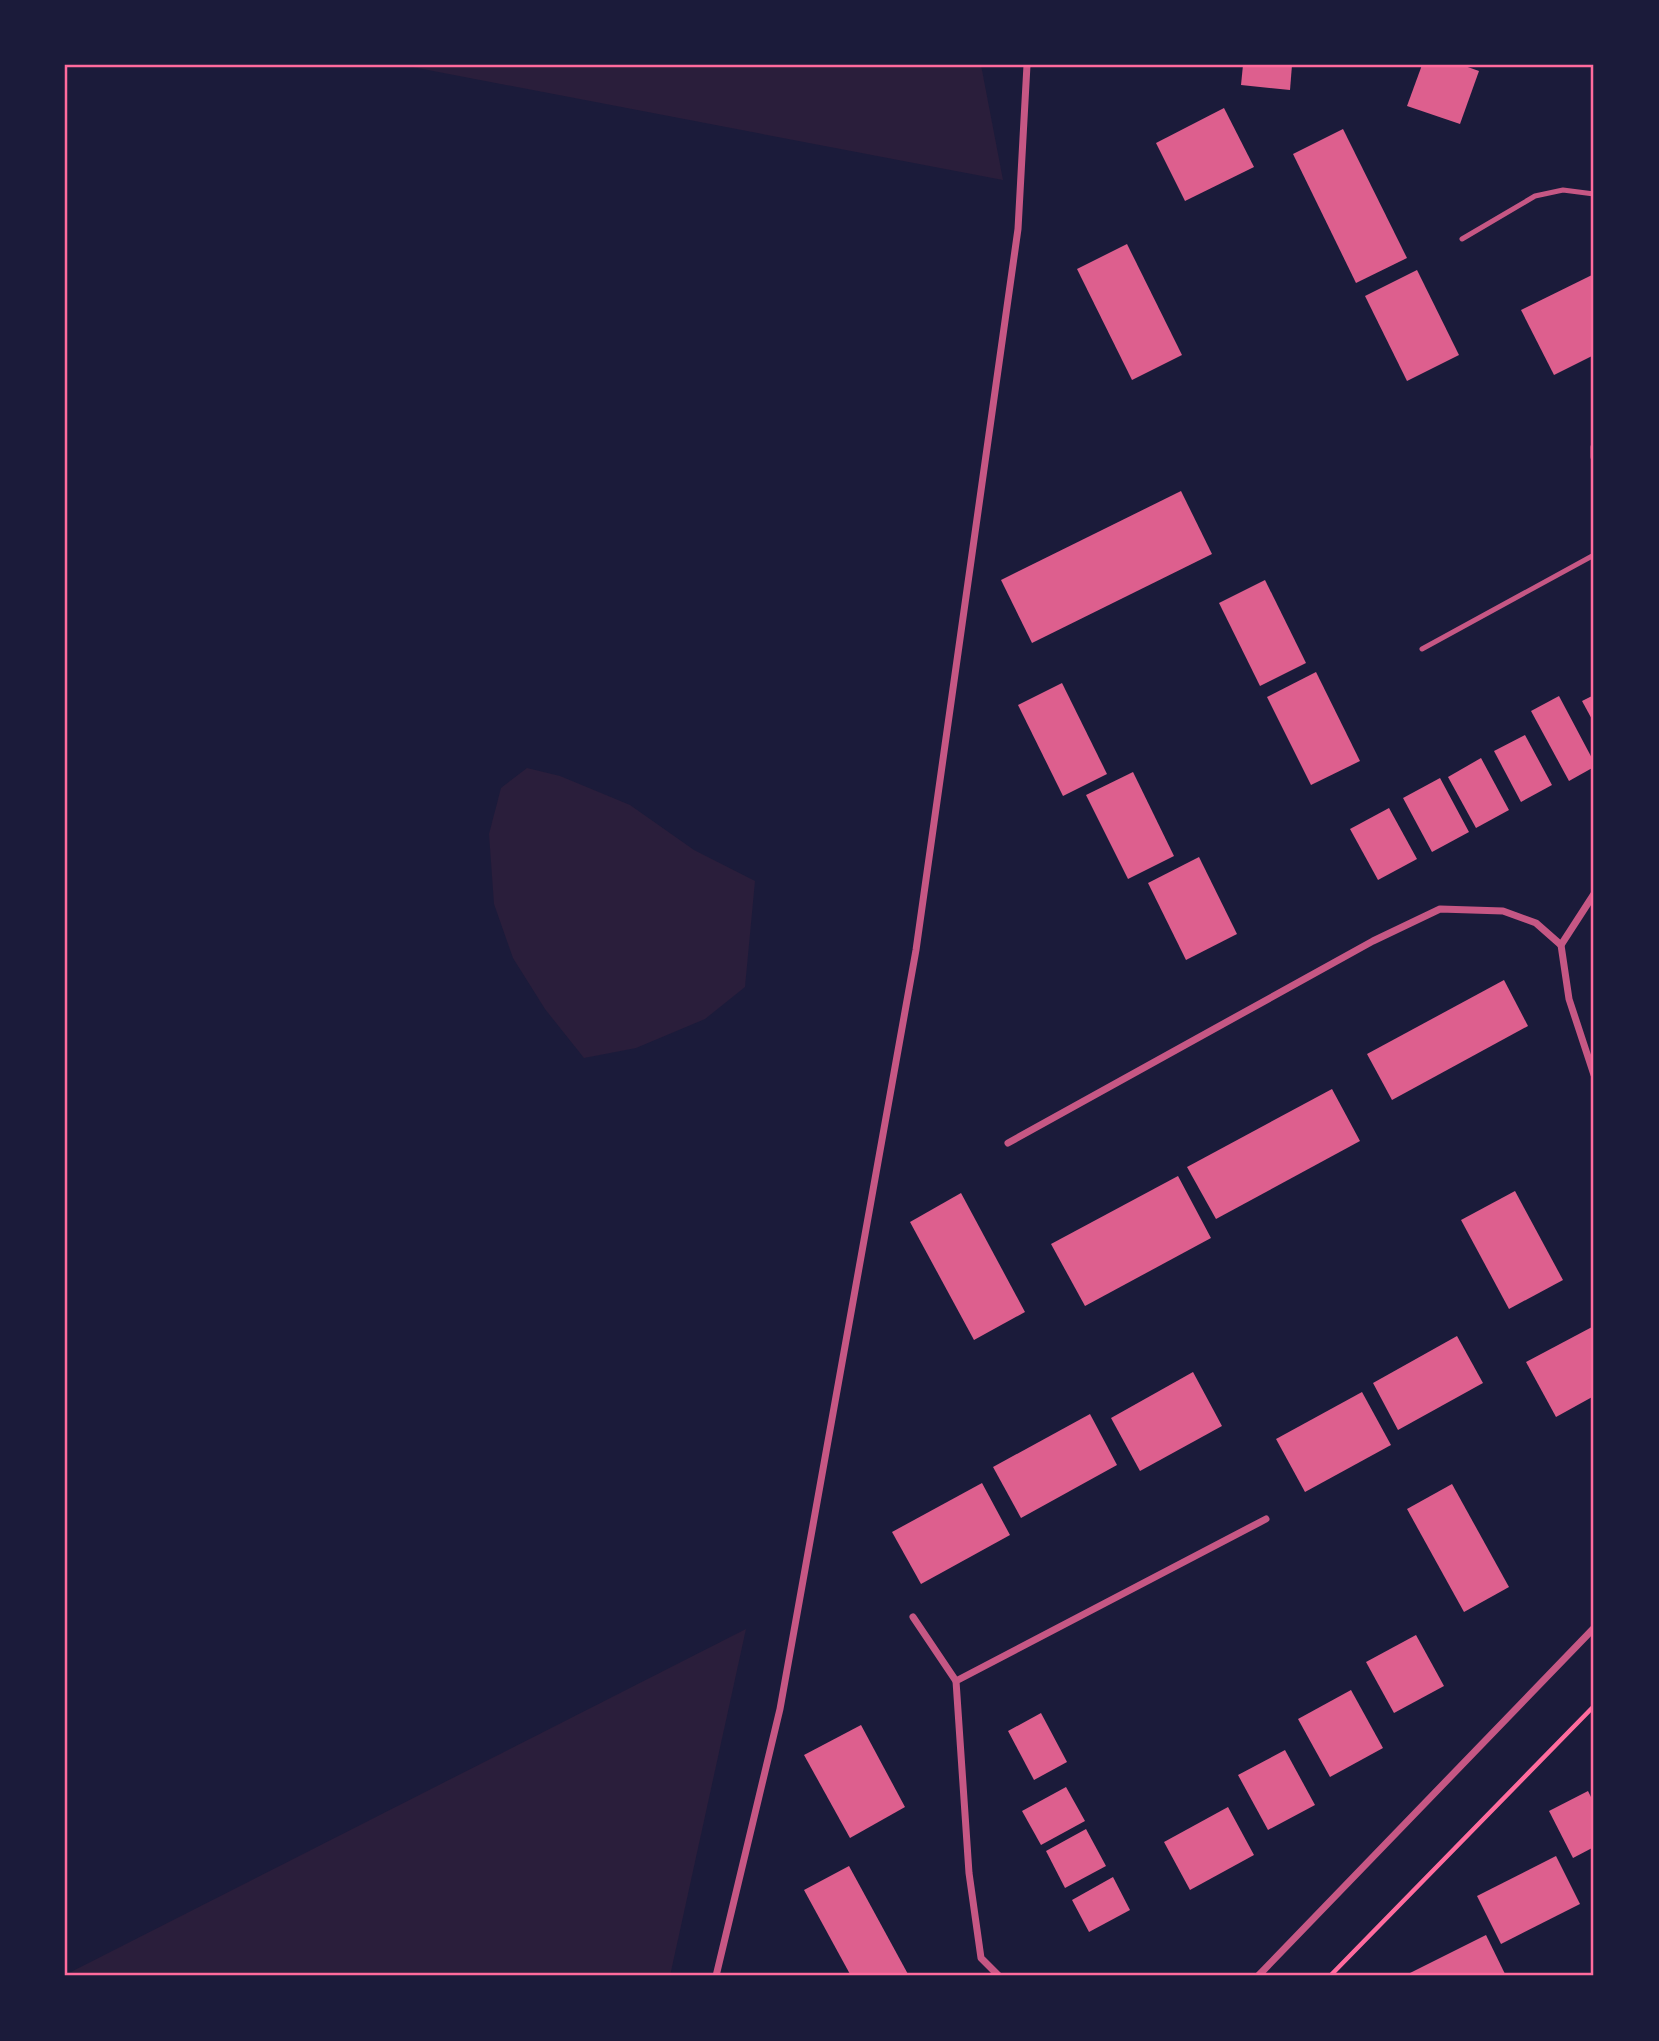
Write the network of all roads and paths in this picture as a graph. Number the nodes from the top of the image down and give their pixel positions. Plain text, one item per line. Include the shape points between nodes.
1 (1027, 65) edge
2 (1594, 194) edge
3 (1462, 239) dead end
4 (1594, 447) edge
5 (1594, 457) edge
6 (1594, 555) edge
7 (1422, 649) dead end
8 (1594, 894) edge
9 (1561, 944) junction
10 (1594, 1075) edge
11 (1008, 1143) dead end
12 (1266, 1519) dead end
13 (913, 1618) dead end
14 (1594, 1628) edge
15 (956, 1681) junction
16 (1594, 1706) edge
17 (716, 1976) edge
18 (999, 1976) edge
19 (1258, 1976) edge
20 (1330, 1976) edge

1 - 17 street via 1018,229 916,950 780,1709
2 - 3 lane via 1563,190 1535,196
4 - 5 street
6 - 7 lane
8 - 9 street
9 - 10 street via 1569,999
9 - 11 street via 1536,923 1503,911 1440,909 1373,941
12 - 15 street
13 - 15 street
14 - 19 street
15 - 18 street via 969,1873 981,1958
16 - 20 path

